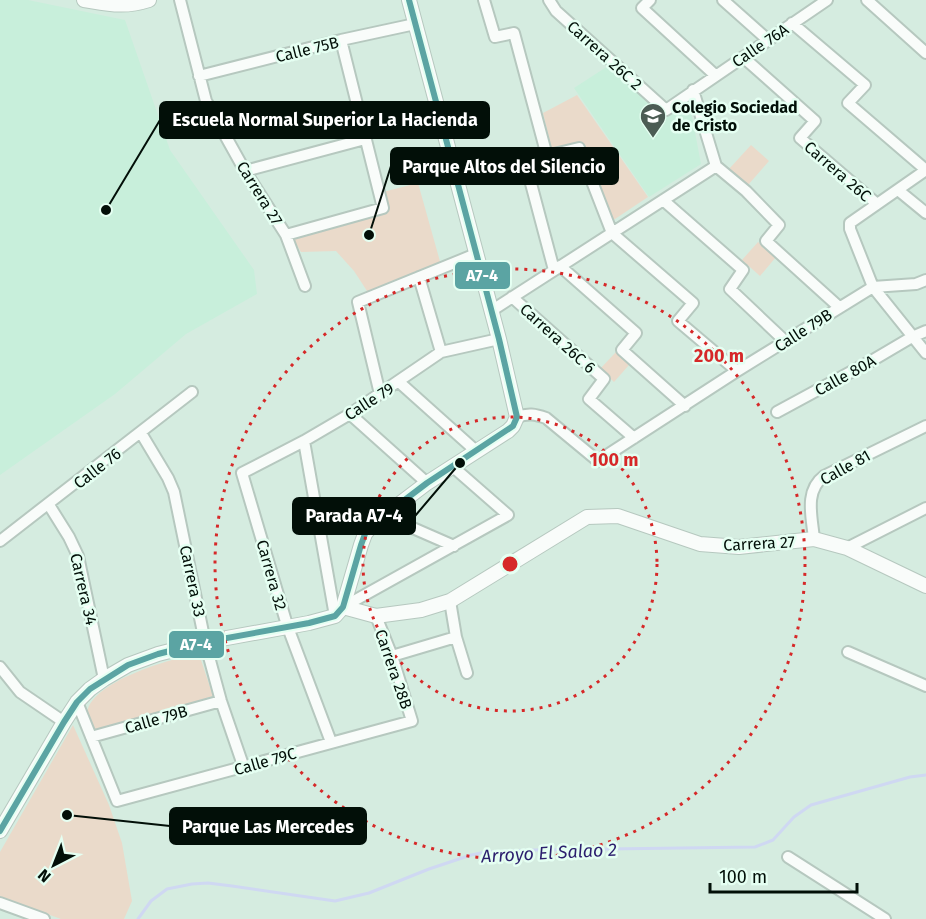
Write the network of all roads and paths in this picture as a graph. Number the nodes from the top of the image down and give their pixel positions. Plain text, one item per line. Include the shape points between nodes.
1 (84, 0) edge
2 (149, 0) edge
3 (180, 0) edge
4 (409, 0) edge
5 (484, 0) edge
6 (549, 0) edge
7 (723, 0) edge
8 (826, 0) edge
9 (867, 0) edge
10 (646, 4) edge
11 (792, 23) junction
12 (415, 24) junction
13 (340, 40) junction
14 (768, 40) junction
15 (926, 54) edge
16 (743, 57) junction
17 (715, 75) junction
18 (199, 76) junction
19 (693, 90) junction
20 (365, 139) junction
21 (547, 156) junction
22 (716, 166) junction
23 (926, 170) edge
24 (246, 171) junction
25 (897, 189) junction
26 (663, 200) junction
27 (877, 204) junction
28 (926, 213) edge
29 (612, 233) junction
30 (286, 235) junction
31 (476, 254) junction
32 (557, 268) junction
33 (419, 277) junction
34 (926, 280) edge
35 (306, 286) dead end
36 (873, 287) junction
37 (512, 297) junction
38 (839, 307) junction
39 (491, 311) junction
40 (926, 331) edge
41 (912, 336) junction
42 (499, 339) junction
43 (786, 342) junction
44 (441, 352) junction
45 (926, 353) edge
46 (737, 371) junction
47 (399, 382) junction
48 (192, 392) dead end
49 (380, 394) junction
50 (685, 406) junction
51 (777, 412) dead end
52 (350, 414) junction
53 (517, 417) junction
54 (926, 426) edge
55 (141, 433) junction
56 (634, 438) junction
57 (304, 441) junction
58 (476, 451) junction
59 (452, 466) junction
60 (242, 473) joint
61 (427, 483) junction
62 (49, 505) junction
63 (926, 508) edge
64 (383, 515) junction
65 (814, 539) junction
66 (0, 542) edge
67 (454, 546) junction
68 (846, 548) junction
69 (926, 586) edge
70 (450, 601) junction
71 (339, 612) junction
72 (376, 616) junction
73 (287, 625) junction
74 (456, 637) junction
75 (205, 642) junction
76 (848, 652) dead end
77 (392, 656) junction
78 (0, 667) edge
79 (467, 673) dead end
80 (104, 679) junction
81 (926, 686) edge
82 (221, 701) junction
83 (77, 702) junction
84 (412, 721) joint
85 (64, 722) junction
86 (91, 738) junction
87 (331, 742) junction
88 (244, 768) junction
89 (4, 815) edge
90 (0, 831) edge
91 (788, 857) dead end
92 (0, 903) edge
93 (44, 919) edge
94 (885, 919) edge

1 - 2 street via 118,6
3 - 18 street, Carrera 27
4 - 12 street
5 - 21 street via 495,37 514,33
6 - 19 street, Carrera 26C 2 via 556,11 666,110
7 - 14 street
8 - 11 street, Calle 76A
9 - 15 street
10 - 17 street
11 - 14 street, Calle 76A
11 - 23 street via 865,85 848,103
12 - 13 street, Calle 75B
12 - 31 street
13 - 18 street, Calle 75B
13 - 20 street
14 - 16 street, Calle 76A
16 - 17 street, Calle 76A
16 - 27 street, Carrera 26C via 815,121 800,138
17 - 19 street, Calle 76A
18 - 24 street, Carrera 27 via 206,101
19 - 22 street
20 - 24 street
20 - 30 street via 383,208
21 - 29 street via 579,148
21 - 32 street via 525,161
22 - 26 street
22 - 38 street via 779,225 766,241
23 - 25 street
24 - 30 street, Carrera 27
25 - 27 street
25 - 28 street, Carrera 26C
26 - 29 street
26 - 43 street via 743,270 730,289
27 - 36 street via 850,223
29 - 32 street
29 - 46 street via 693,303 678,321
30 - 35 street, Carrera 27
31 - 33 street
31 - 39 street
32 - 37 street
32 - 50 street via 636,333 622,350
33 - 44 street
33 - 49 street via 358,302
34 - 36 street, Calle 79B
36 - 38 street, Calle 79B
36 - 41 street
37 - 39 street
37 - 56 street, Carrera 26C 6 via 604,379 589,399
38 - 43 street, Calle 79B
39 - 42 street
40 - 41 street, Calle 80A
41 - 45 street
41 - 51 street, Calle 80A
42 - 44 street, Calle 79
42 - 53 street
43 - 46 street, Calle 79B
44 - 47 street, Calle 79
46 - 50 street, Calle 79B
47 - 49 street, Calle 79
47 - 58 street
48 - 55 street, Calle 76
49 - 52 street, Calle 79
50 - 56 street, Calle 79B
52 - 57 street, Calle 79
52 - 61 street
53 - 56 street, Calle 79B via 536,414 546,418 598,461
53 - 58 street via 508,431
54 - 65 street, Calle 81 via 815,483 811,494
55 - 62 street, Calle 76
55 - 75 street, Carrera 33 via 174,492
57 - 60 street, Calle 79
57 - 71 street
58 - 59 street
59 - 61 street
59 - 67 street via 508,514
60 - 73 street, Carrera 32
61 - 64 street
62 - 66 street, Calle 76
62 - 80 street, Carrera 34 via 78,556
63 - 68 street
64 - 67 street
64 - 71 street via 365,534
65 - 68 street, Carrera 27
65 - 70 street, Carrera 27 via 739,547 700,544 618,516 587,517
67 - 71 street
68 - 69 street, Carrera 27
70 - 72 street via 421,610
70 - 74 street
71 - 72 street
71 - 73 street via 309,623
72 - 77 street, Carrera 28B
73 - 75 street
73 - 87 street, Carrera 32
74 - 77 street
74 - 79 street
75 - 80 street via 158,654
75 - 82 street, Carrera 33
76 - 81 street
77 - 84 street, Carrera 28B
78 - 85 street via 20,692
80 - 83 street
82 - 86 street, Calle 79B
82 - 88 street, Carrera 33
83 - 85 street
83 - 86 street
84 - 87 street, Calle 79C
85 - 89 street
86 - 88 street, Calle 79C via 117,801
87 - 88 street, Calle 79C
89 - 90 street
91 - 94 street
92 - 93 street

